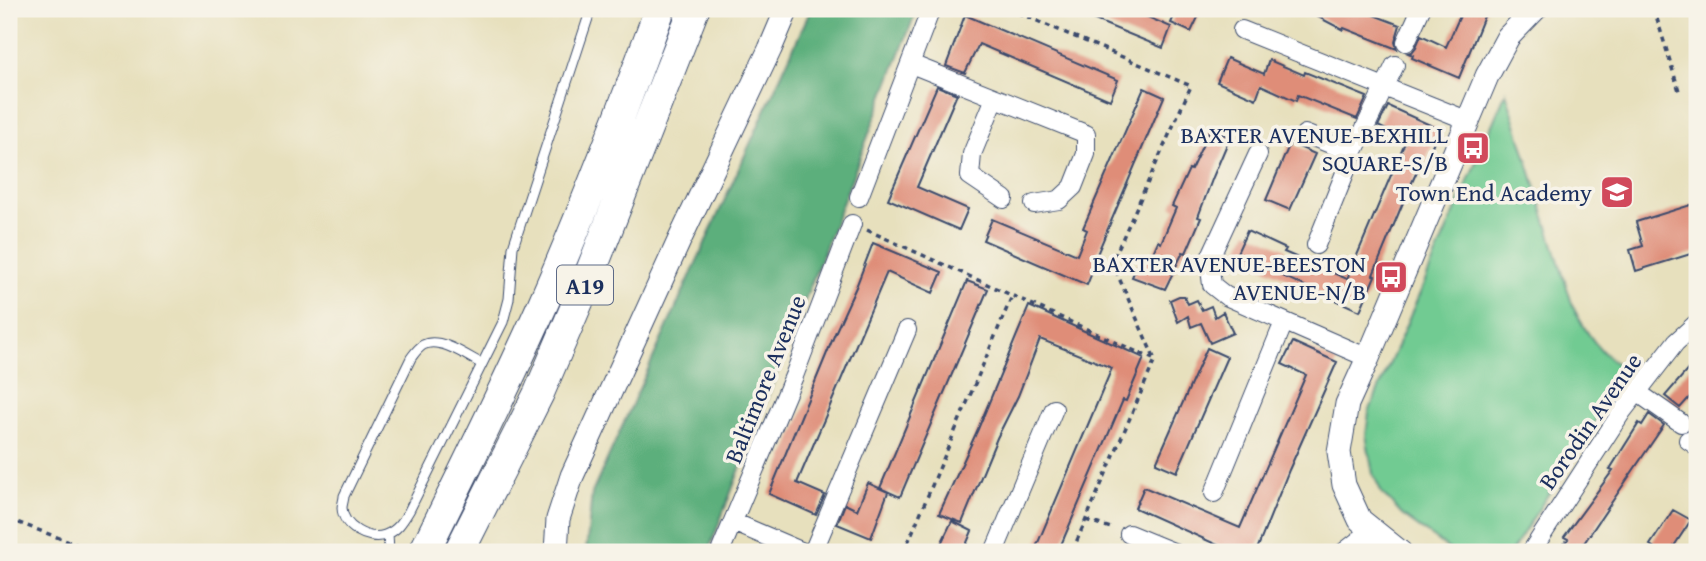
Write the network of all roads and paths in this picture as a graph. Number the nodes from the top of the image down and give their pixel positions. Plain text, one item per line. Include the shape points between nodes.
1 (592, 9) edge
2 (653, 9) edge
3 (660, 9) edge
4 (787, 9) edge
5 (931, 9) edge
6 (1009, 9) edge
7 (1420, 9) edge
8 (1535, 9) edge
9 (1654, 9) edge
10 (692, 17) edge
11 (1242, 30) dead end
12 (1406, 42) dead end
13 (911, 64) junction
14 (1395, 65) dead end
15 (1385, 88) junction
16 (1680, 94) dead end
17 (995, 97) junction
18 (1469, 121) junction
19 (1305, 134) dead end
20 (613, 137) junction
21 (1353, 153) junction
22 (1258, 154) dead end
23 (859, 197) dead end
24 (1004, 199) dead end
25 (1034, 204) dead end
26 (852, 224) joint
27 (1316, 245) dead end
28 (1012, 296) junction
29 (1284, 321) junction
30 (1697, 323) edge
31 (907, 330) dead end
32 (1368, 358) junction
33 (1155, 360) junction
34 (482, 364) junction
35 (1637, 392) junction
36 (1055, 409) dead end
37 (1689, 436) edge
38 (1214, 493) dead end
39 (9, 519) edge
40 (1086, 520) junction
41 (733, 522) junction
42 (1372, 530) junction
43 (388, 534) junction
44 (1129, 534) joint
45 (96, 552) edge
46 (389, 552) edge
47 (424, 552) edge
48 (459, 552) edge
49 (555, 552) edge
50 (720, 552) edge
51 (803, 552) edge
52 (813, 552) edge
53 (904, 552) edge
54 (994, 552) edge
55 (1072, 552) edge
56 (1173, 552) edge
57 (1344, 552) edge
58 (1400, 552) edge
59 (1531, 552) edge

1 - 34 lane via 513,247 503,321
2 - 20 highway
3 - 20 highway, A19
4 - 49 street via 572,476 558,520
5 - 13 street
6 - 33 path via 1191,86 1112,262
7 - 12 street
8 - 18 street via 1508,37
9 - 16 path
10 - 48 highway, A19 via 539,393
11 - 15 street
13 - 17 street
13 - 23 street
14 - 15 street
15 - 18 street
15 - 21 street
17 - 24 street via 972,154 971,176
17 - 25 street via 1086,134 1086,155 1073,187 1059,201
18 - 32 street
19 - 21 street
20 - 47 highway, A19 via 541,307
21 - 27 street
22 - 29 street via 1209,260 1213,285 1226,296
26 - 28 path
26 - 41 street, Baltimore Avenue
28 - 33 path
28 - 53 path
29 - 32 street
29 - 38 street
30 - 35 street, Borodin Avenue
31 - 52 street
32 - 42 street via 1347,404 1339,452 1344,485 1360,520
33 - 40 path
34 - 43 lane via 410,511
34 - 43 lane via 432,342 411,358 342,508 357,531
35 - 37 street
35 - 59 street, Borodin Avenue
36 - 54 street
39 - 45 path
40 - 44 path
40 - 55 path
41 - 50 street, Baltimore Avenue
41 - 51 street
42 - 57 street
42 - 58 street
43 - 46 lane
44 - 56 street

